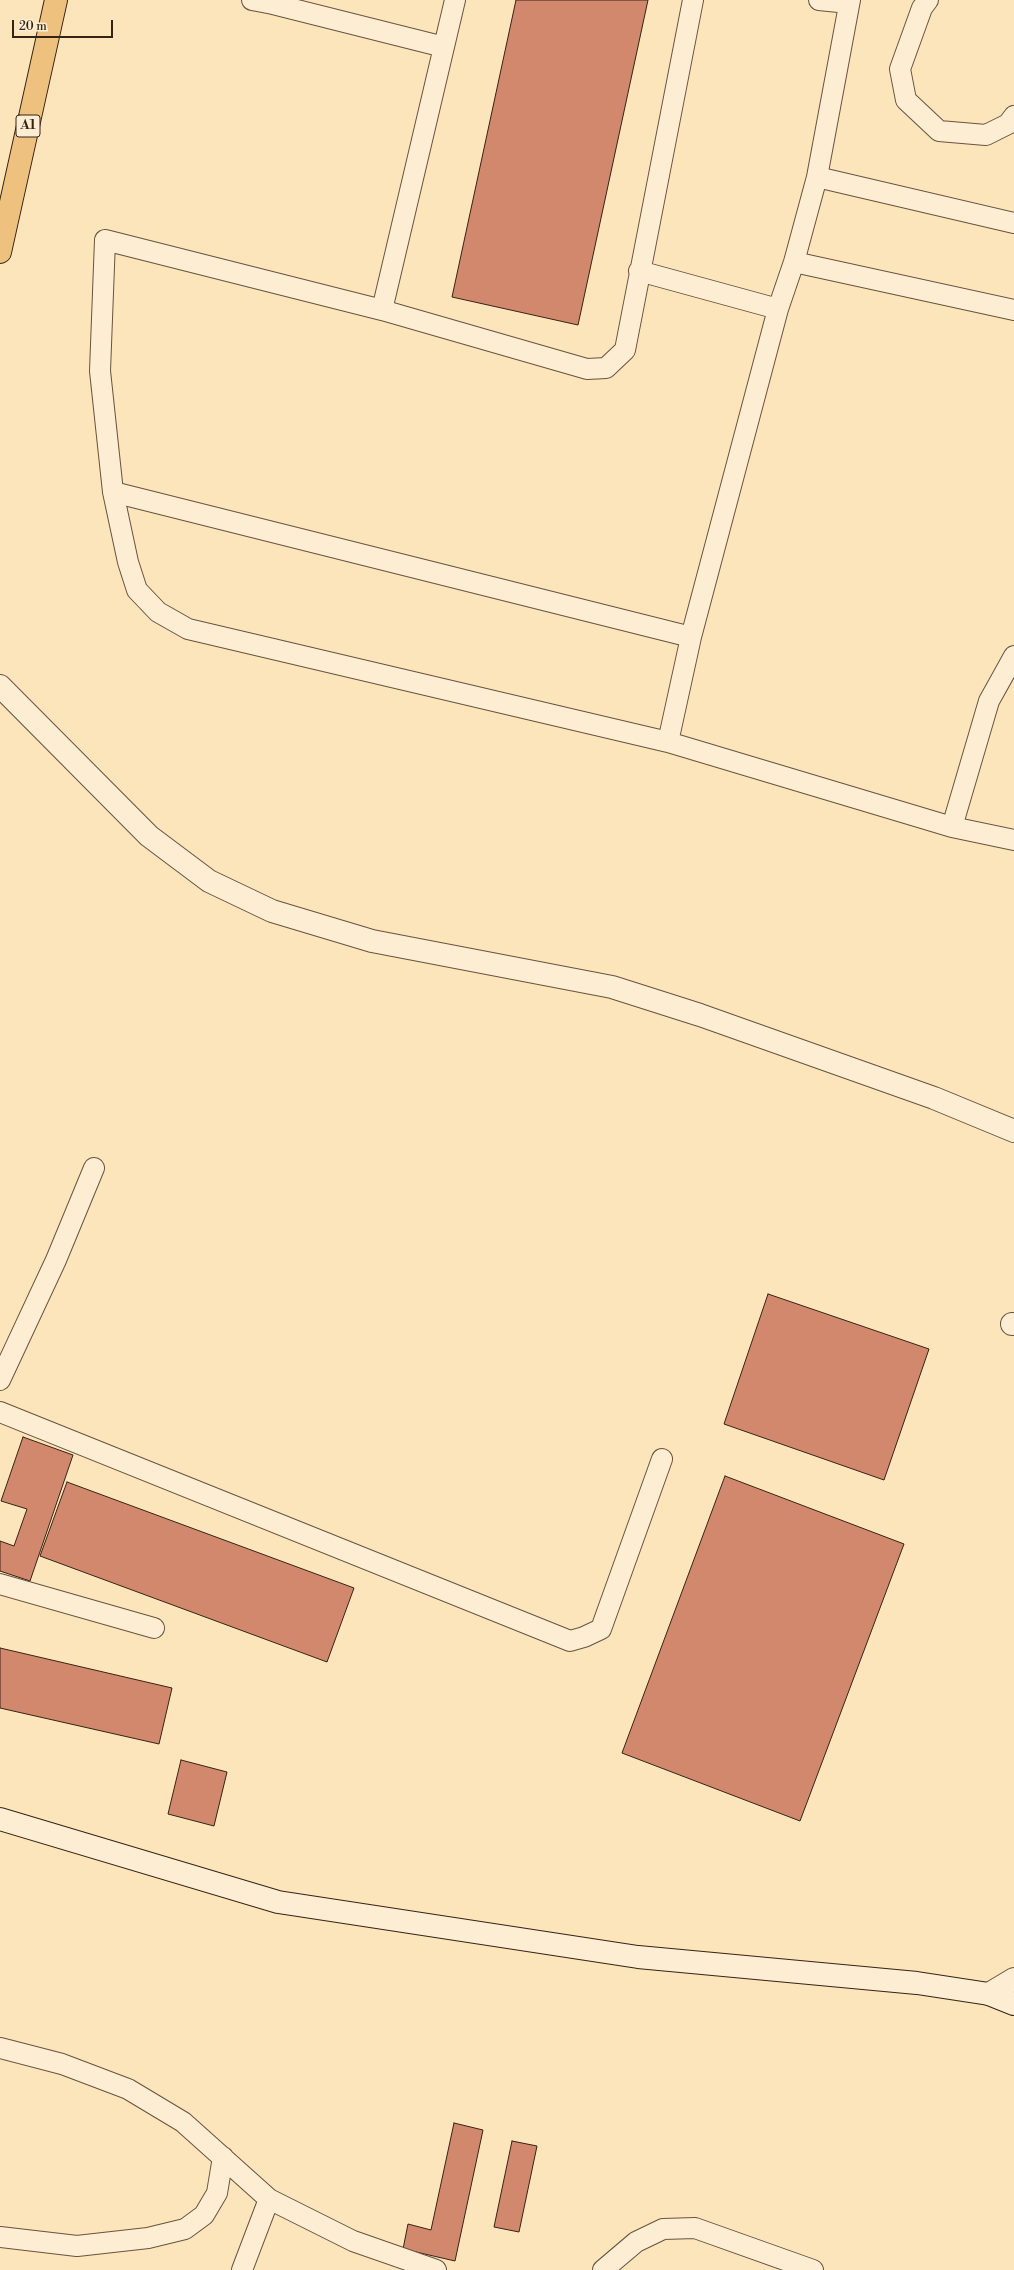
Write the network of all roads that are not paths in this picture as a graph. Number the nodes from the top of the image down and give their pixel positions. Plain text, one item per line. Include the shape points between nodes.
1 (56, 0) edge
2 (252, 0) edge
3 (455, 0) edge
4 (693, 0) edge
5 (819, 0) edge
6 (928, 0) edge
7 (274, 2) edge
8 (850, 2) edge
9 (444, 47) junction
10 (1014, 116) edge
11 (817, 177) junction
12 (1014, 223) edge
13 (0, 252) edge
14 (794, 262) junction
15 (639, 271) junction
16 (778, 309) junction
17 (382, 310) junction
18 (1014, 310) edge
19 (113, 492) junction
20 (691, 637) junction
21 (1014, 656) edge
22 (0, 686) edge
23 (668, 742) junction
24 (952, 827) junction
25 (1014, 840) edge
26 (1014, 1131) edge
27 (94, 1168) dead end
28 (0, 1380) edge
29 (0, 1412) edge
30 (662, 1459) dead end
31 (0, 1584) edge
32 (154, 1628) dead end
33 (0, 1819) edge
34 (1014, 1979) edge
35 (989, 1994) junction
36 (1014, 2004) edge
37 (0, 2048) edge
38 (223, 2157) junction
39 (269, 2199) junction
40 (0, 2237) edge
41 (242, 2270) edge
42 (436, 2270) edge
43 (603, 2270) edge
44 (813, 2270) edge

1 - 13 main road, A1
2 - 7 lane
3 - 9 lane
4 - 15 lane
5 - 8 lane
6 - 10 lane via 922,8 900,69 906,100 940,131 986,135 1008,124
7 - 9 lane
8 - 11 lane
9 - 17 lane
11 - 12 lane
11 - 14 lane
14 - 16 lane
14 - 18 lane
15 - 16 lane
15 - 17 lane via 625,350 606,368 587,369
16 - 20 lane
17 - 19 lane via 104,240 100,371
19 - 20 lane
19 - 23 lane via 128,562 137,590 158,612 188,629
20 - 23 lane
21 - 24 lane via 989,701
22 - 26 street via 150,836 209,880 272,911 372,941 612,987 700,1015 934,1098
23 - 24 lane
24 - 25 lane
27 - 28 lane via 56,1260
29 - 30 lane via 570,1641 584,1638 601,1629
31 - 32 lane
33 - 35 street via 278,1902 638,1957 917,1984
34 - 35 street
35 - 36 street
37 - 38 lane via 62,2064 128,2089 183,2122
38 - 39 lane
38 - 40 lane via 217,2193 204,2215 184,2229 148,2238 76,2246
39 - 41 lane
39 - 42 lane via 353,2241
43 - 44 lane via 636,2242 663,2229 695,2228

